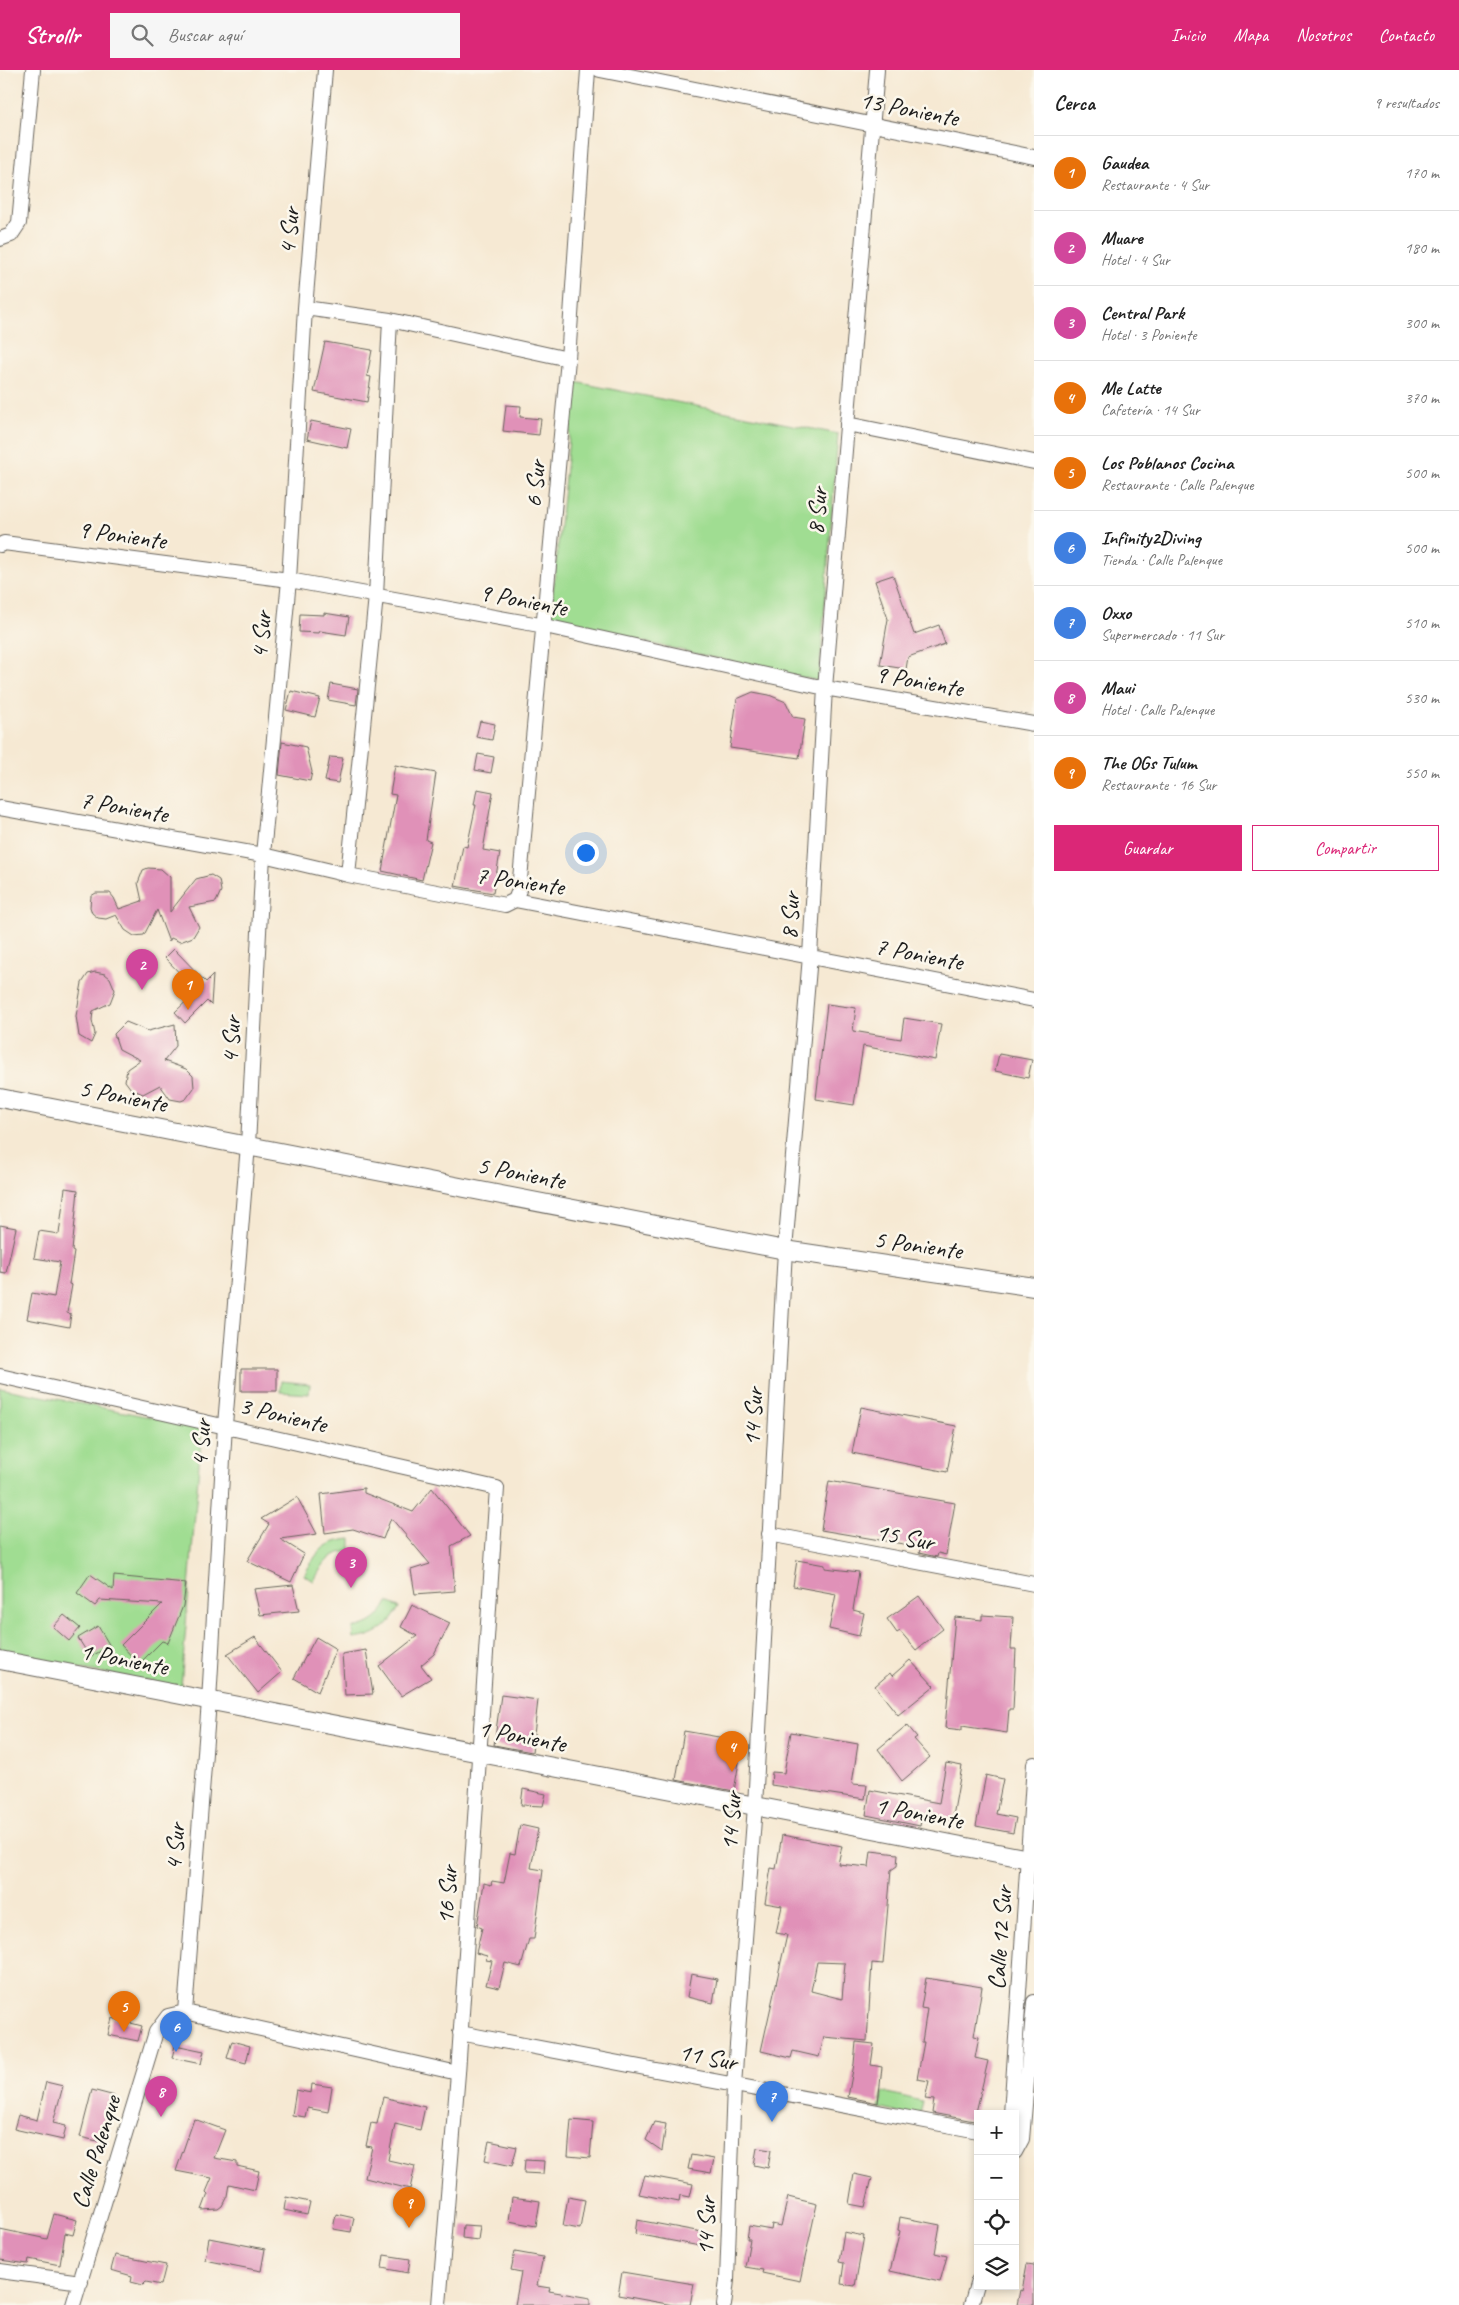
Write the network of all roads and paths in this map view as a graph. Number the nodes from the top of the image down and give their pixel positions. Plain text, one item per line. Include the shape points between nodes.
1 (33, 70) edge
2 (325, 70) edge
3 (588, 70) edge
4 (600, 70) edge
5 (877, 70) edge
6 (874, 126) junction
7 (1034, 157) edge
8 (0, 239) edge
9 (304, 308) junction
10 (390, 320) junction
11 (568, 359) junction
12 (846, 424) junction
13 (1034, 462) edge
14 (0, 545) edge
15 (289, 580) junction
16 (376, 596) junction
17 (545, 626) junction
18 (825, 688) junction
19 (1034, 724) edge
20 (0, 808) edge
21 (263, 855) junction
22 (348, 874) junction
23 (515, 900) junction
24 (810, 956) junction
25 (1034, 1000) edge
26 (0, 1098) edge
27 (248, 1145) junction
28 (785, 1250) junction
29 (1034, 1287) edge
30 (0, 1376) edge
31 (225, 1425) junction
32 (497, 1488) joint
33 (768, 1534) junction
34 (1034, 1584) edge
35 (0, 1660) edge
36 (209, 1700) junction
37 (480, 1753) junction
38 (1034, 1772) edge
39 (755, 1806) junction
40 (1031, 1860) edge
41 (1034, 2002) edge
42 (186, 2012) junction
43 (460, 2033) junction
44 (458, 2073) junction
45 (734, 2085) junction
46 (1011, 2110) edge
47 (974, 2130) edge
48 (1024, 2140) edge
49 (0, 2271) edge
50 (81, 2282) junction
51 (975, 2290) edge
52 (73, 2305) edge
53 (439, 2305) edge
54 (724, 2305) edge
55 (971, 2305) edge

1 - 8 street via 19,223 11,235
2 - 9 street, 4 Sur
3 - 11 street, 6 Sur
4 - 6 street, 13 Poniente
5 - 6 street, 8 Sur
6 - 7 street, 13 Poniente
6 - 12 street, 8 Sur
9 - 10 street
9 - 15 street, 4 Sur
10 - 11 street
10 - 16 street
11 - 17 street, 6 Sur
12 - 13 street
12 - 18 street, 8 Sur
14 - 15 street, 9 Poniente
15 - 16 street, 9 Poniente
15 - 21 street, 4 Sur
16 - 17 street, 9 Poniente
16 - 22 street
17 - 18 street, 9 Poniente
17 - 23 street, 6 Sur
18 - 19 street, 9 Poniente
18 - 24 street, 8 Sur
20 - 21 street, 7 Poniente
21 - 22 street, 7 Poniente
21 - 27 street, 4 Sur
22 - 23 street, 7 Poniente via 505,905
23 - 24 street, 7 Poniente
24 - 25 street, 7 Poniente
24 - 28 street, 8 Sur
26 - 27 street, 5 Poniente
27 - 28 street, 5 Poniente
27 - 31 street, 4 Sur
28 - 29 street, 5 Poniente
28 - 33 street, 14 Sur
30 - 31 street, 3 Poniente
31 - 32 street, 3 Poniente
31 - 36 street, 4 Sur
32 - 37 street, 16 Sur
33 - 34 street, 15 Sur
33 - 39 street, 14 Sur
35 - 36 street, 1 Poniente
36 - 37 street, 1 Poniente
36 - 42 street, 4 Sur
37 - 39 street, 1 Poniente
37 - 43 street, 16 Sur
38 - 40 street, Calle 12 Sur
39 - 40 street, 1 Poniente
39 - 45 street, 14 Sur
40 - 46 street, Calle 12 Sur
41 - 48 street, Calle 12 Sur
42 - 44 street
42 - 50 street, Calle Palenque via 168,2016 156,2032
43 - 44 street, 16 Sur
43 - 45 street, 11 Sur
44 - 53 street, 16 Sur
45 - 47 street, 11 Sur
45 - 54 street, 14 Sur
49 - 50 street
50 - 52 street, Calle Palenque
51 - 55 street

